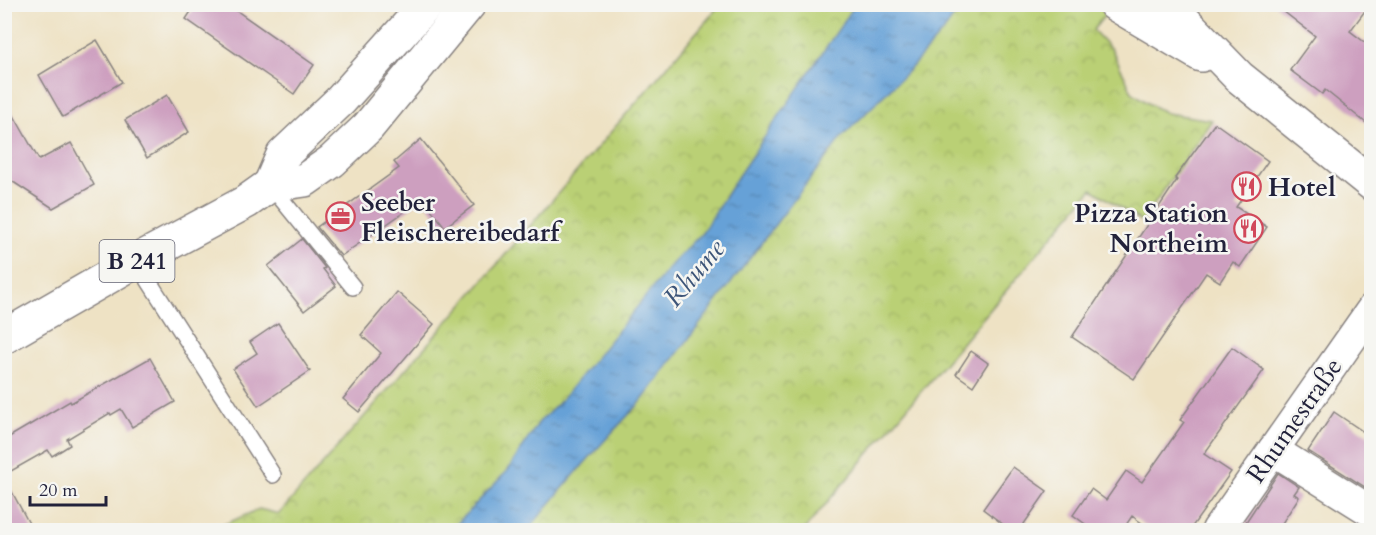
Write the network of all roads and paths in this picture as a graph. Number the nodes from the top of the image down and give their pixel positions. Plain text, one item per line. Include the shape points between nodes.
1 (427, 4) edge
2 (469, 4) edge
3 (1115, 4) edge
4 (1168, 4) edge
5 (1239, 77) junction
6 (1371, 184) edge
7 (270, 185) junction
8 (136, 261) junction
9 (353, 287) dead end
10 (1371, 309) edge
11 (4, 337) edge
12 (1273, 450) junction
13 (273, 475) dead end
14 (1371, 512) edge
15 (1217, 531) edge

1 - 7 main road via 341,99 283,155
2 - 7 main road, B 241 via 368,127 339,154 305,180
3 - 5 main road
4 - 5 main road
5 - 6 main road
7 - 8 main road, B 241
7 - 9 lane
8 - 11 main road, B 241
8 - 13 lane
10 - 12 street, Rhumestraße
12 - 14 street
12 - 15 street, Rhumestraße

